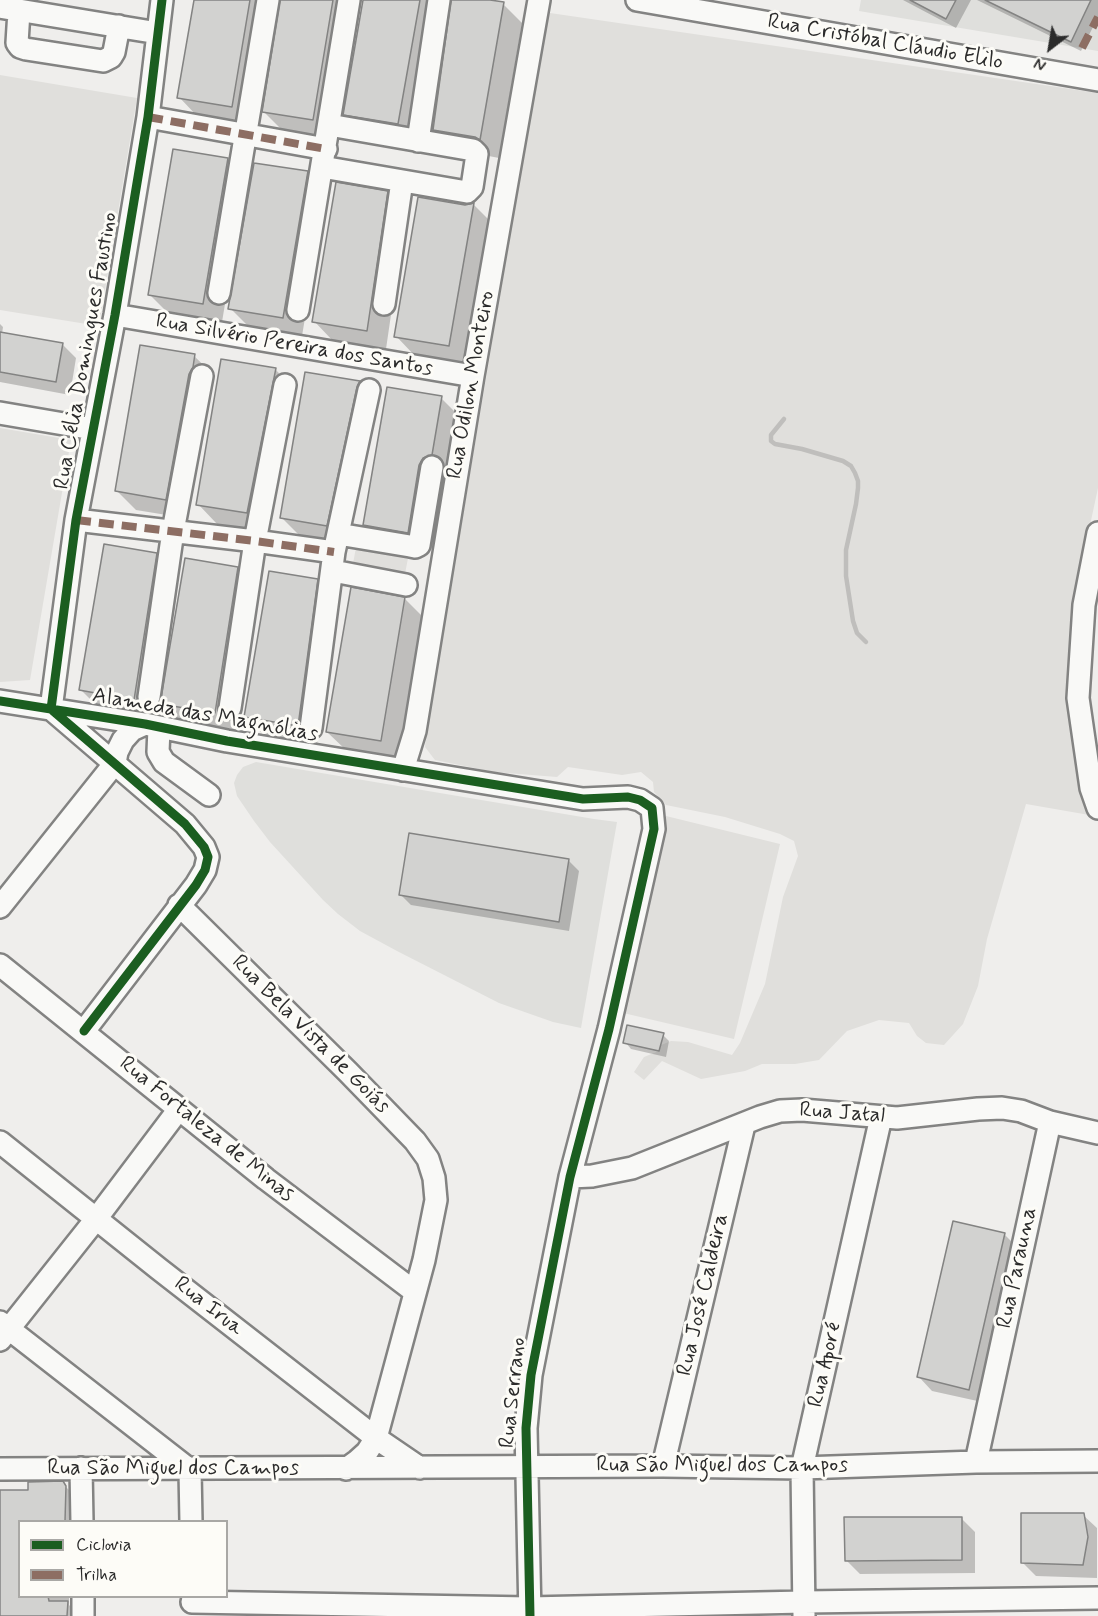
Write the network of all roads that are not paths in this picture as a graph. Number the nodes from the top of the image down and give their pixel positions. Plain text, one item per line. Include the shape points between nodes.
1 (162, 0) edge
2 (268, 0) edge
3 (349, 0) edge
4 (439, 0) edge
5 (539, 0) edge
6 (637, 0) edge
7 (9, 9) edge
8 (119, 26) junction
9 (158, 33) junction
10 (1098, 80) edge
11 (148, 117) junction
12 (329, 125) junction
13 (245, 134) junction
14 (418, 141) junction
15 (324, 158) junction
16 (402, 181) junction
17 (219, 293) dead end
18 (384, 304) dead end
19 (298, 310) dead end
20 (115, 315) junction
21 (202, 376) dead end
22 (473, 376) junction
23 (285, 386) dead end
24 (369, 390) dead end
25 (0, 413) edge
26 (93, 429) junction
27 (432, 467) dead end
28 (76, 520) junction
29 (174, 531) junction
30 (1098, 532) edge
31 (255, 541) junction
32 (335, 552) junction
33 (1096, 558) edge
34 (405, 585) dead end
35 (149, 696) dead end
36 (0, 701) edge
37 (1088, 701) edge
38 (230, 708) dead end
39 (51, 709) junction
40 (152, 726) junction
41 (311, 728) dead end
42 (115, 763) junction
43 (404, 770) junction
44 (209, 795) dead end
45 (1098, 808) edge
46 (180, 905) junction
47 (0, 907) edge
48 (0, 965) edge
49 (84, 1031) junction
50 (179, 1109) junction
51 (881, 1118) junction
52 (1050, 1122) junction
53 (744, 1125) junction
54 (1098, 1133) edge
55 (0, 1142) edge
56 (570, 1177) junction
57 (96, 1219) junction
58 (415, 1292) junction
59 (3, 1331) edge
60 (145, 1434) junction
61 (375, 1438) junction
62 (1098, 1461) edge
63 (976, 1462) junction
64 (663, 1466) junction
65 (81, 1468) junction
66 (346, 1468) junction
67 (420, 1468) junction
68 (527, 1468) junction
69 (802, 1468) junction
70 (0, 1470) edge
71 (140, 1470) junction
72 (190, 1470) junction
73 (82, 1520) edge
74 (191, 1520) edge
75 (83, 1598) edge
76 (1098, 1598) edge
77 (192, 1605) edge
78 (804, 1609) edge
79 (530, 1612) edge
80 (83, 1616) edge

1 - 9 street, Rua Célia Domingues Faustino
2 - 13 street
3 - 12 street
4 - 14 street
5 - 22 street, Rua Odilon Monteiro
6 - 10 street, Rua Cristóbal Cláudio Elilo
7 - 8 street
7 - 8 street via 16,43 37,51 103,61 114,52
8 - 9 street
9 - 11 street, Rua Célia Domingues Faustino
11 - 13 street
11 - 20 street, Rua Célia Domingues Faustino
12 - 14 street
12 - 15 street
13 - 15 street
13 - 17 street
14 - 16 street via 476,152 472,187 467,192
15 - 16 street
15 - 19 street
16 - 18 street
20 - 22 street, Rua Silvério Pereira dos Santos
20 - 26 street, Rua Célia Domingues Faustino
21 - 29 street
22 - 43 street, Rua Odilon Monteiro via 415,731
23 - 31 street
24 - 32 street
25 - 26 street
26 - 28 street, Rua Célia Domingues Faustino
27 - 32 street via 419,545
28 - 29 street
28 - 39 street, Rua Célia Domingues Faustino
29 - 31 street
29 - 35 street
30 - 33 street
31 - 32 street
31 - 38 street
32 - 34 street
32 - 41 street
33 - 37 street via 1084,605
36 - 39 street, Alameda das Magnólias
37 - 45 street via 1091,788
39 - 40 street, Alameda das Magnólias
39 - 42 street
40 - 42 street via 132,730 123,740
40 - 43 street, Alameda das Magnólias
40 - 44 street via 164,762
42 - 46 street via 185,824 204,847 208,857 205,870
42 - 47 street
43 - 56 street, Alameda das Magnólias via 583,799 628,797 652,808 654,829 609,1029
46 - 49 street
46 - 58 street, Rua Bela Vista de Goiás via 348,1072 428,1159 436,1200
48 - 49 street, Rua Fortaleza de Minas
49 - 50 street, Rua Fortaleza de Minas
50 - 57 street
50 - 58 street, Rua Fortaleza de Minas
51 - 52 street, Rua Jatal via 1002,1108
51 - 53 street, Rua Jatal via 792,1110
51 - 69 street, Rua Aporé
52 - 54 street
52 - 63 street, Rua Parauna
53 - 56 street, Rua Jatal via 632,1168
53 - 64 street, Rua José Caldeira
55 - 57 street, Rua Irua
56 - 68 street, Rua Serrano via 531,1375
57 - 59 street
57 - 61 street, Rua Irua
58 - 61 street, Rua Bela Vista de Goiás
59 - 60 street
60 - 71 street via 149,1452
60 - 72 street
61 - 66 street via 367,1452
61 - 67 street, Rua Irua
62 - 63 street, Rua São Miguel dos Campos
63 - 69 street, Rua São Miguel dos Campos
64 - 68 street, Rua São Miguel dos Campos
64 - 69 street, Rua São Miguel dos Campos
65 - 70 street, Rua São Miguel dos Campos
65 - 71 street, Rua São Miguel dos Campos
65 - 73 street
66 - 67 street, Rua São Miguel dos Campos
66 - 72 street, Rua São Miguel dos Campos
67 - 68 street, Rua São Miguel dos Campos
68 - 79 street, Rua Serrano
69 - 78 street, Rua Aporé
71 - 72 street, Rua São Miguel dos Campos
72 - 74 street
75 - 80 street
76 - 78 street
77 - 79 street
78 - 79 street

